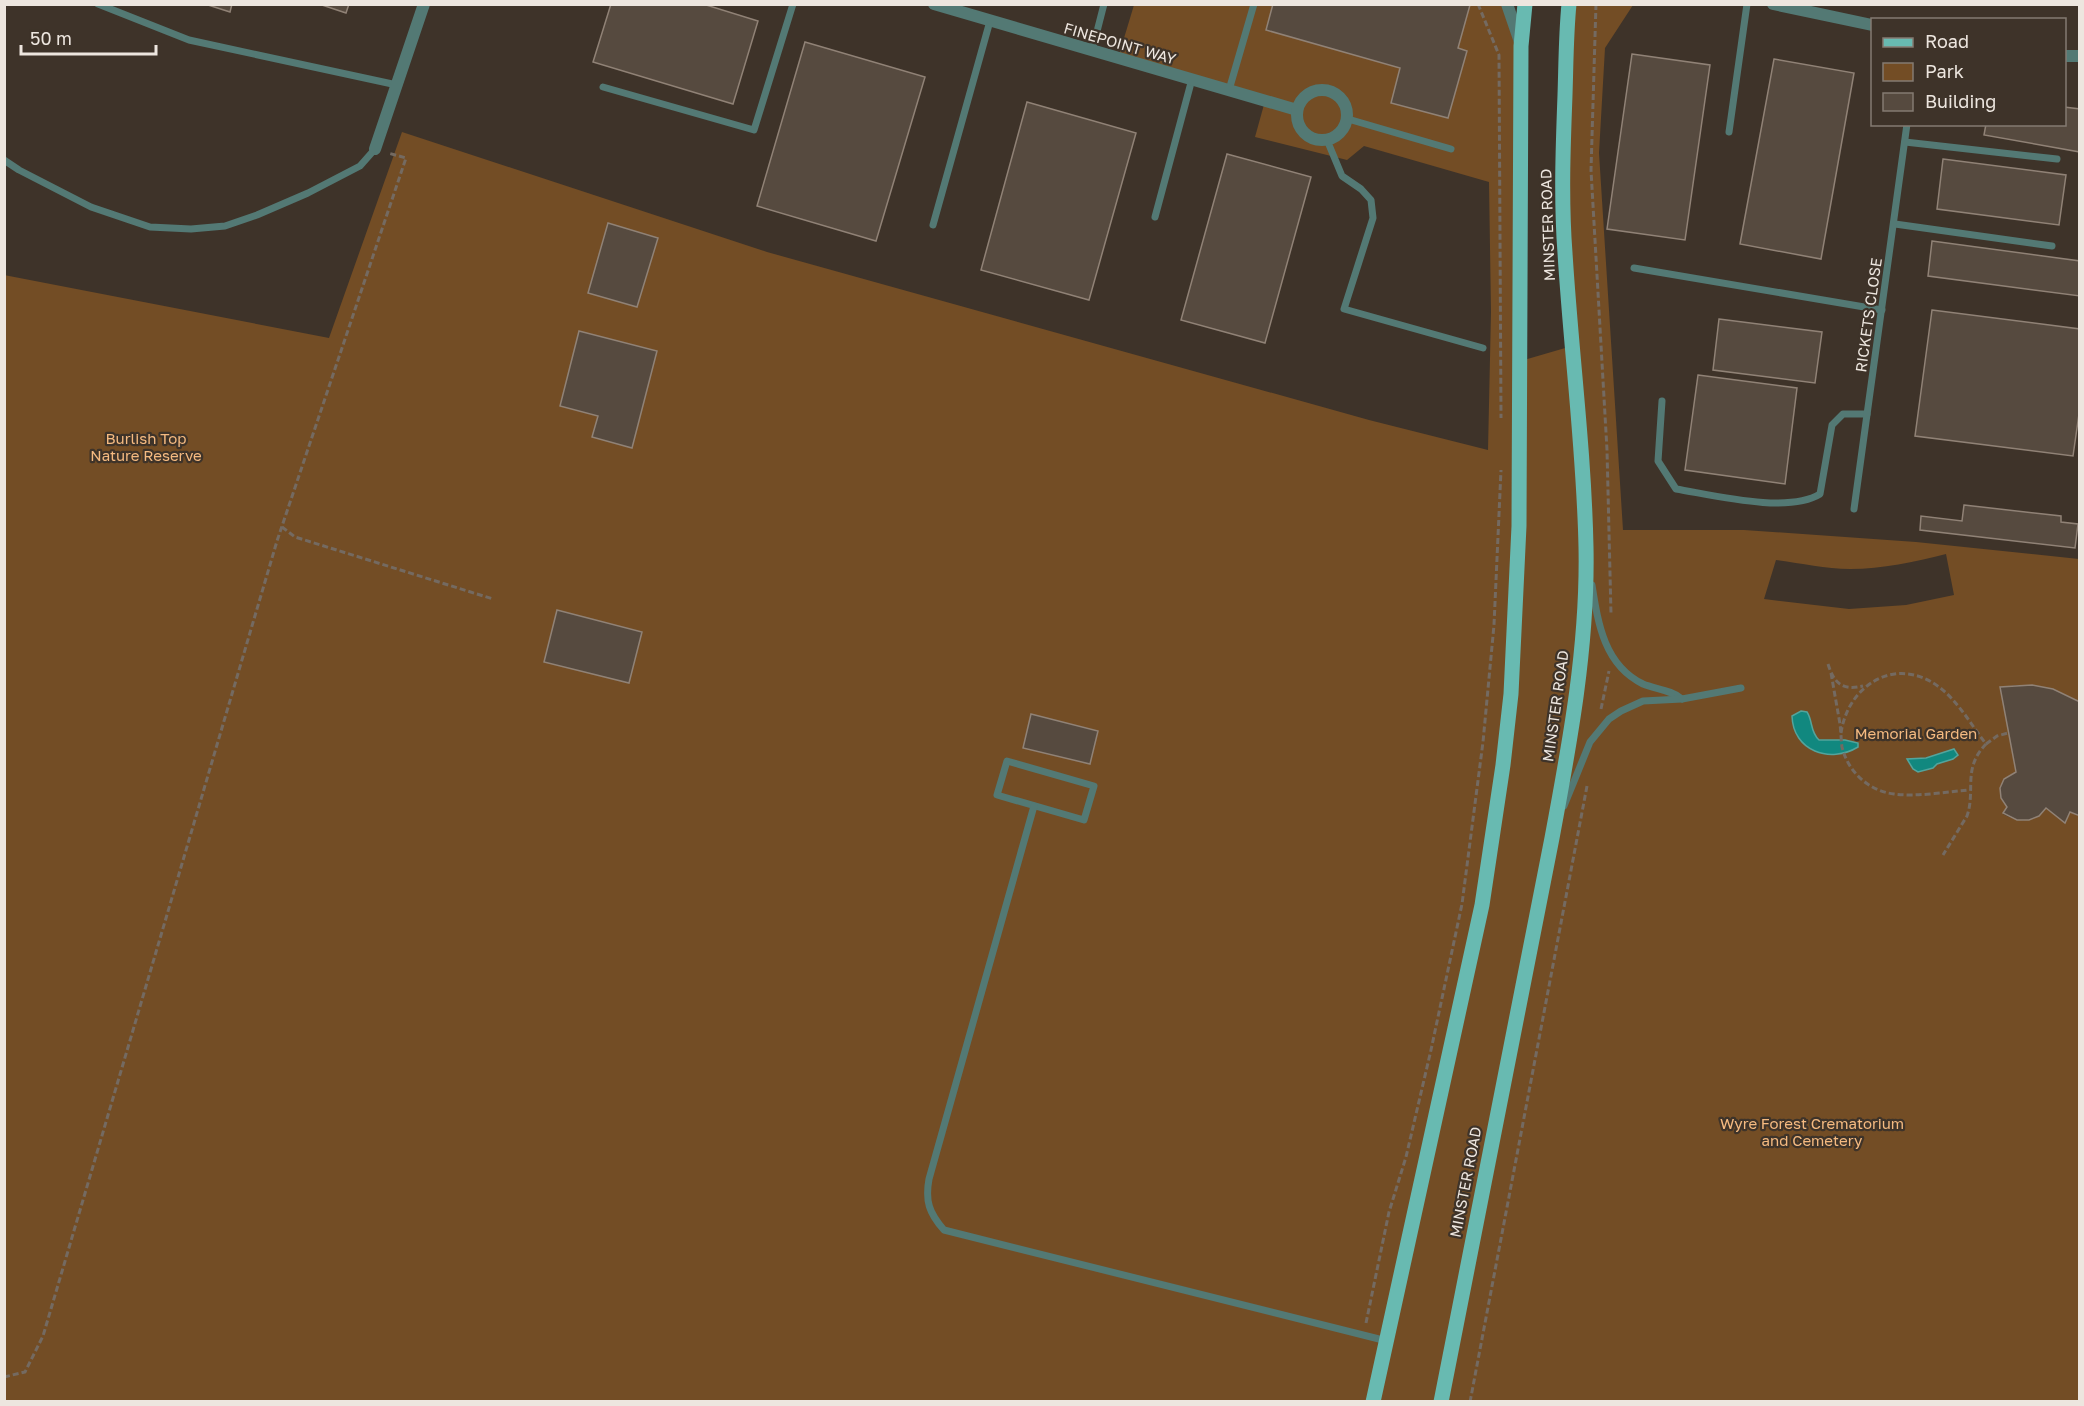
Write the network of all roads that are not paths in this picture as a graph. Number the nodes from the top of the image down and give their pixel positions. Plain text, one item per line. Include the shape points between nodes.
1 (98, 4) edge
2 (424, 4) edge
3 (793, 4) edge
4 (934, 4) edge
5 (1104, 4) edge
6 (1254, 4) edge
7 (1507, 4) edge
8 (1525, 4) edge
9 (1569, 4) edge
10 (1747, 4) edge
11 (1773, 4) edge
12 (990, 21) junction
13 (1871, 25) edge
14 (1521, 46) junction
15 (1092, 51) junction
16 (1192, 79) junction
17 (397, 85) junction
18 (603, 87) dead end
19 (1229, 90) junction
20 (1297, 110) junction
21 (1348, 119) junction
22 (1907, 126) edge
23 (1728, 132) dead end
24 (1327, 140) junction
25 (1905, 142) junction
26 (375, 149) joint
27 (1451, 149) dead end
28 (2057, 159) dead end
29 (4, 160) edge
30 (1155, 217) dead end
31 (1894, 224) junction
32 (933, 225) dead end
33 (2052, 246) dead end
34 (1634, 268) dead end
35 (1882, 310) junction
36 (1483, 348) dead end
37 (1662, 401) dead end
38 (1867, 414) junction
39 (1854, 509) dead end
40 (1586, 546) junction
41 (1741, 688) dead end
42 (1682, 699) junction
43 (1034, 806) junction
44 (1552, 838) junction
45 (1387, 1341) junction
46 (1373, 1401) edge
47 (1440, 1401) edge

1 - 17 lane via 189,40
2 - 17 street
3 - 18 lane via 754,130
4 - 12 street, FINEPOINT WAY
5 - 15 lane
6 - 19 lane
7 - 14 street
8 - 14 main road, MINSTER ROAD
9 - 40 main road, MINSTER ROAD via 1563,219
10 - 23 lane
11 - 13 street
12 - 15 street, FINEPOINT WAY
12 - 32 lane
14 - 45 main road, MINSTER ROAD via 1519,526 1511,694 1482,905
15 - 16 street, FINEPOINT WAY
16 - 19 street, FINEPOINT WAY
16 - 30 lane
17 - 26 street
19 - 20 street, FINEPOINT WAY
20 - 21 street via 1313,91 1331,91 1344,102
20 - 24 street via 1304,133
21 - 24 street via 1341,133
21 - 27 lane
22 - 25 lane, RICKETS CLOSE
24 - 36 lane via 1342,176 1371,200 1373,218 1344,309
25 - 28 lane
25 - 31 lane, RICKETS CLOSE
26 - 29 lane via 360,166 277,206 225,226 191,229 150,227 91,207
31 - 33 lane
31 - 35 lane, RICKETS CLOSE
34 - 35 lane
35 - 38 lane, RICKETS CLOSE
37 - 38 lane via 1658,461 1676,489 1775,503 1810,501 1820,494 1832,425 1843,414
38 - 39 lane, RICKETS CLOSE
40 - 42 lane via 1598,626 1605,644 1630,676 1676,693
40 - 44 main road, MINSTER ROAD via 1578,684
41 - 42 lane
42 - 44 lane via 1634,704 1609,719 1590,742
43 - 43 lane via 997,795 1007,761 1094,786 1083,820
43 - 45 lane via 929,1179 926,1196 934,1220 944,1230
44 - 47 main road, MINSTER ROAD
45 - 46 main road, MINSTER ROAD

